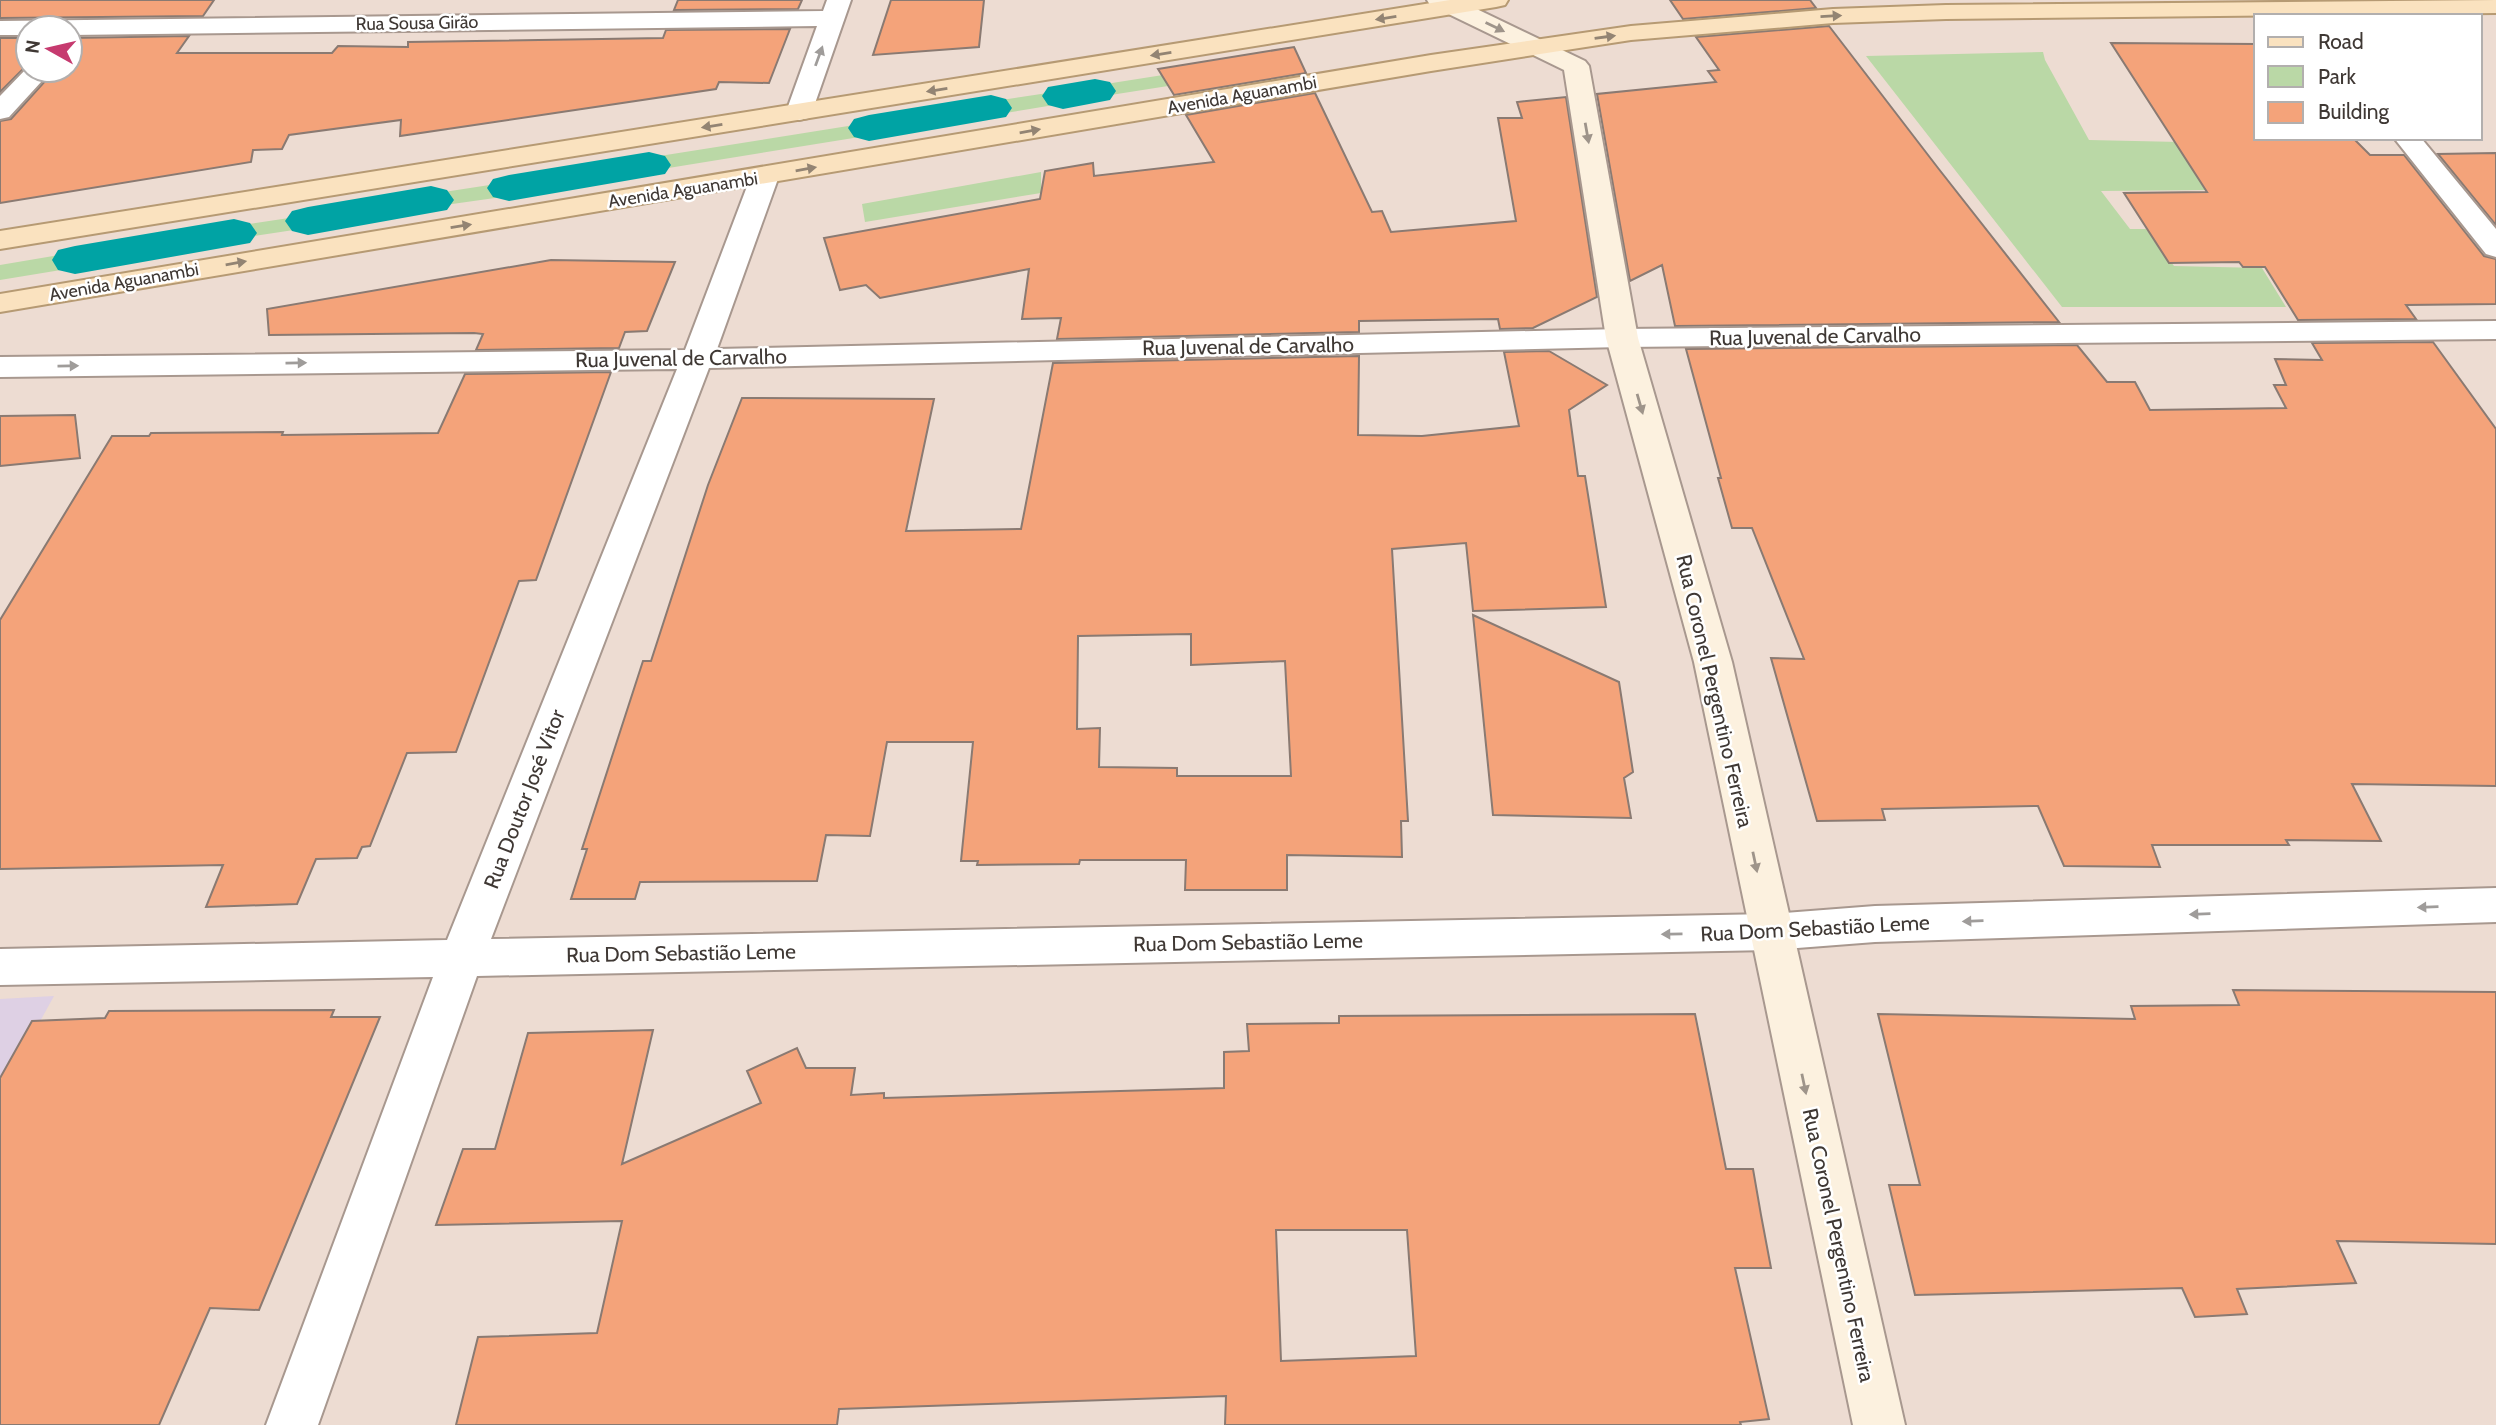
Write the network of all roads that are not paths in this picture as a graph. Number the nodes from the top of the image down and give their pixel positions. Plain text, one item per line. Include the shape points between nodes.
1 (105, 0) edge
2 (1469, 2) edge
3 (2496, 6) edge
4 (836, 9) edge
5 (2306, 12) edge
6 (84, 22) edge
7 (84, 32) edge
8 (1537, 47) junction
9 (26, 84) edge
10 (0, 111) edge
11 (799, 112) junction
12 (2409, 140) edge
13 (765, 176) junction
14 (0, 240) edge
15 (2496, 248) edge
16 (0, 303) edge
17 (2496, 330) edge
18 (1622, 338) junction
19 (697, 359) junction
20 (0, 367) edge
21 (2496, 905) edge
22 (1770, 933) junction
23 (462, 957) junction
24 (0, 967) edge
25 (292, 1425) edge
26 (1879, 1425) edge

1 - 6 street
2 -> 8 street, Rua Coronel Pergentino Ferreira
2 -> 11 main road
3 - 5 main road, Avenida Aguanambi
4 - 7 street, Rua Sousa Girão
11 -> 4 street
8 -> 5 main road, Avenida Aguanambi via 1693,27 1833,16
13 -> 8 main road, Avenida Aguanambi
8 -> 18 street, Rua Coronel Pergentino Ferreira via 1576,66
9 - 10 street
11 -> 14 main road
12 - 15 street
16 -> 13 main road, Avenida Aguanambi
13 - 19 street, Rua Doutor José Vitor
17 - 18 street, Rua Juvenal de Carvalho
18 - 19 street, Rua Juvenal de Carvalho
18 -> 22 street, Rua Coronel Pergentino Ferreira via 1713,662
20 -> 19 street, Rua Juvenal de Carvalho
19 - 23 street, Rua Doutor José Vitor
21 -> 22 street, Rua Dom Sebastião Leme via 1875,924
22 -> 23 street, Rua Dom Sebastião Leme
22 -> 26 street, Rua Coronel Pergentino Ferreira
23 - 24 street, Rua Dom Sebastião Leme
23 - 25 street, Rua Doutor José Vitor

